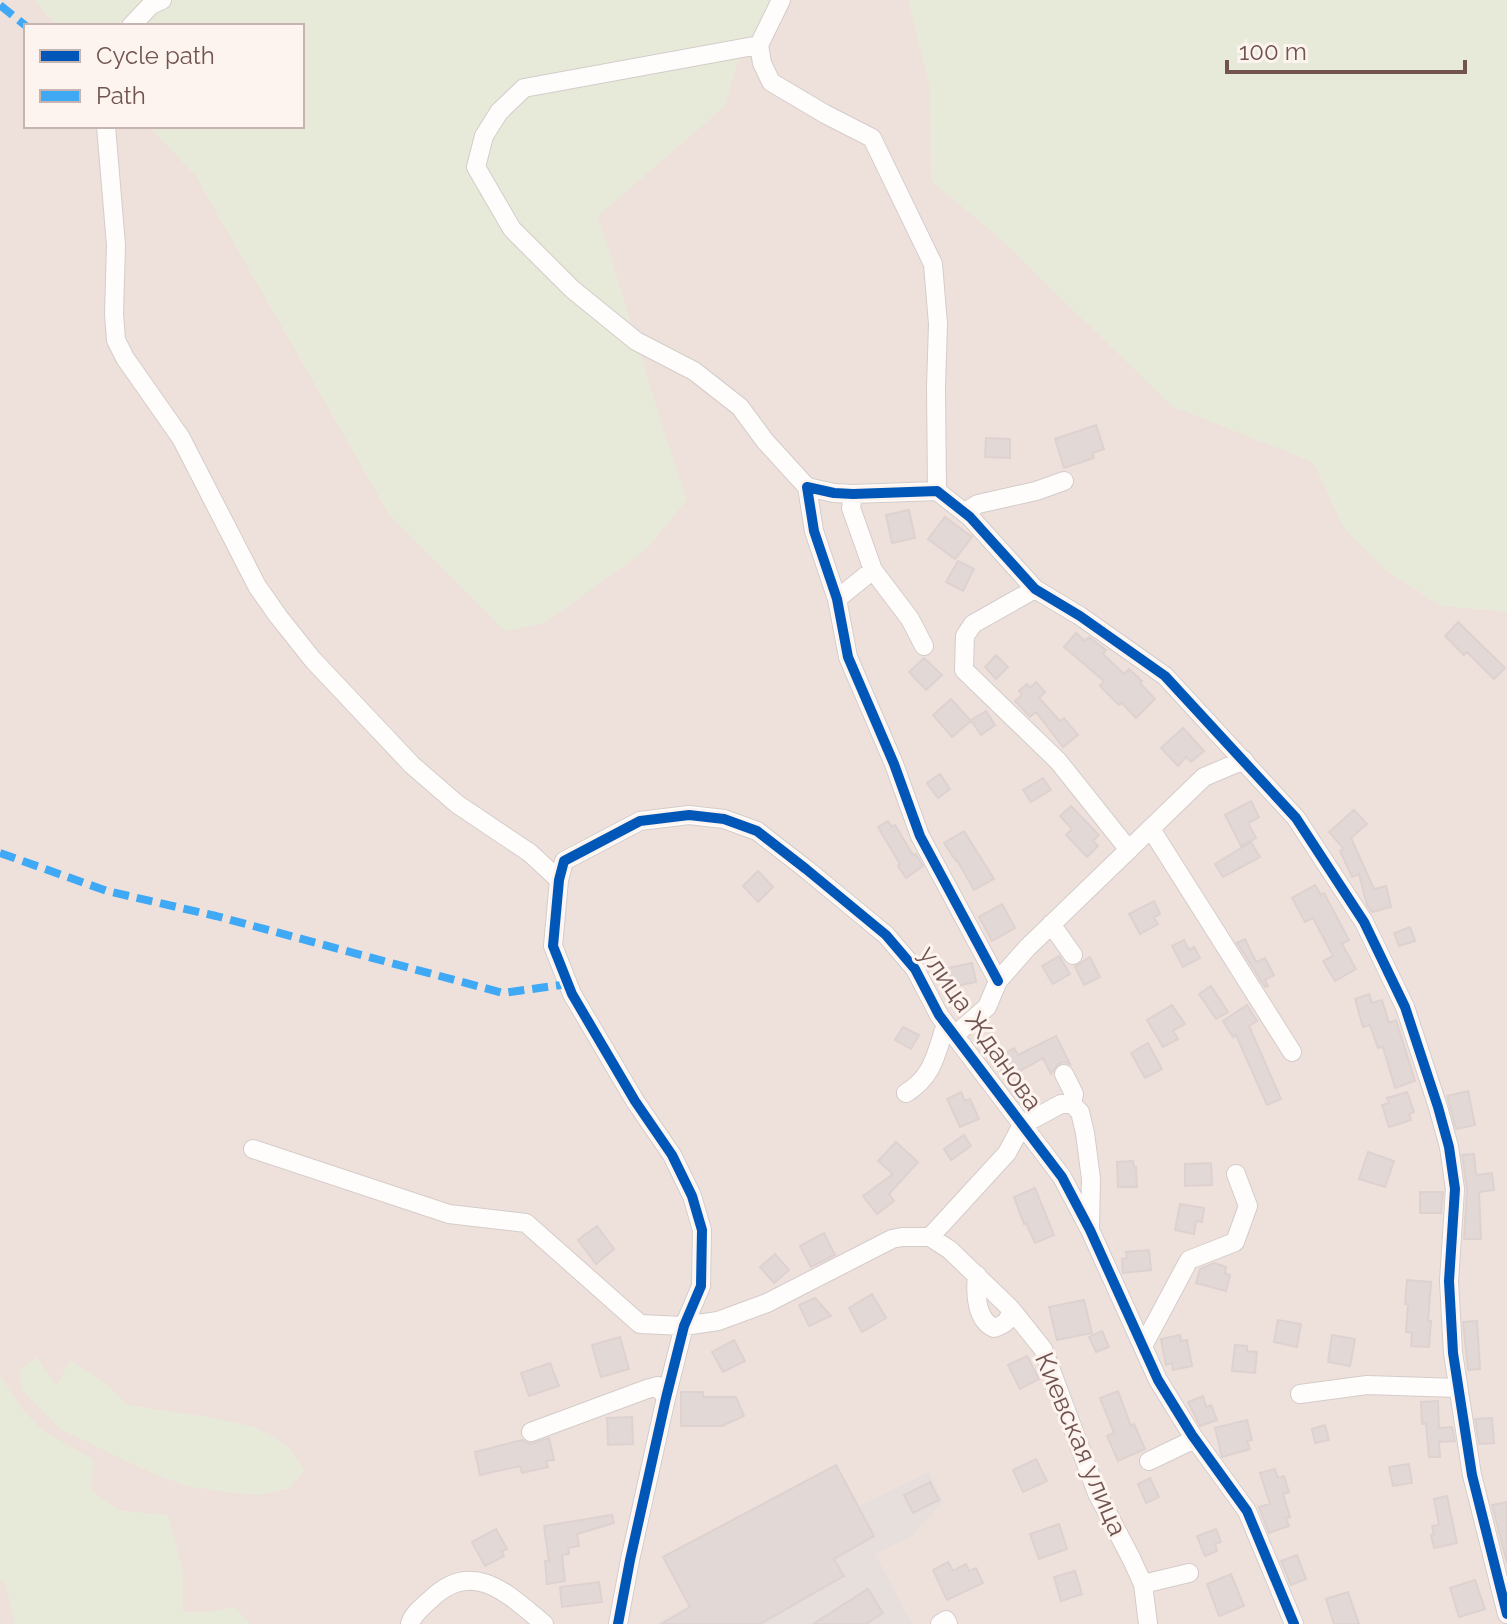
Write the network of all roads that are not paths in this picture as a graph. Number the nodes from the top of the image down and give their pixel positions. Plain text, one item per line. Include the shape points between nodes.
1 (162, 0) edge
2 (781, 0) edge
3 (133, 24) edge
4 (759, 45) junction
5 (106, 128) edge
6 (1064, 481) dead end
7 (807, 487) junction
8 (937, 491) junction
9 (853, 494) junction
10 (965, 512) junction
11 (873, 570) junction
12 (1035, 589) junction
13 (837, 599) junction
14 (924, 646) dead end
15 (1244, 760) junction
16 (1151, 829) junction
17 (1129, 850) junction
18 (559, 880) junction
19 (1051, 924) junction
20 (1073, 955) dead end
21 (998, 981) junction
22 (950, 1030) junction
23 (1292, 1052) dead end
24 (1064, 1074) dead end
25 (906, 1093) dead end
26 (1072, 1104) junction
27 (1022, 1125) junction
28 (253, 1149) dead end
29 (1236, 1174) dead end
30 (1062, 1177) junction
31 (1091, 1179) junction
32 (1090, 1230) junction
33 (930, 1237) junction
34 (977, 1275) junction
35 (1011, 1309) junction
36 (684, 1326) junction
37 (1143, 1346) junction
38 (1458, 1388) junction
39 (1300, 1394) dead end
40 (666, 1398) junction
41 (531, 1432) dead end
42 (1195, 1439) junction
43 (1149, 1461) dead end
44 (1189, 1573) dead end
45 (1143, 1584) junction
46 (1507, 1614) edge
47 (410, 1624) edge
48 (544, 1624) edge
49 (618, 1624) edge
50 (1148, 1624) edge
51 (1294, 1624) edge

1 - 3 street
2 - 4 street
4 - 7 street via 524,88 484,136 476,167 512,229 572,289 636,341 694,371 740,407
4 - 8 street via 771,82 872,138 933,264
5 - 18 street via 116,245 116,340 181,438 257,586 313,660 412,765
6 - 10 street
7 - 9 street
7 - 13 street via 814,531
8 - 9 street
8 - 10 street
9 - 11 street via 851,508
10 - 12 street
11 - 13 street
11 - 14 street
12 - 15 street via 1165,676
12 - 17 street via 973,624 965,636 964,670 1058,761
13 - 21 street via 848,657 920,836
15 - 16 street via 1204,777
15 - 38 street via 1296,818 1322,857 1364,922 1405,1007 1449,1147 1455,1189 1449,1281
16 - 17 street
16 - 23 street
17 - 19 street
18 - 22 street, улица Жданова via 564,861 640,821 689,815 724,819 757,831 886,935 915,969
18 - 36 street via 553,946 572,994 672,1155 702,1230 701,1286
19 - 20 street
19 - 21 street
21 - 22 street via 987,1007
22 - 25 street via 927,1076
22 - 27 street, улица Жданова
24 - 26 street via 1074,1094
26 - 27 street via 1061,1104
26 - 31 street via 1080,1112
27 - 30 street, улица Жданова
27 - 33 street via 1007,1153
28 - 36 street via 449,1214 526,1223 640,1324
29 - 37 street via 1248,1206 1235,1242 1189,1260
30 - 31 street via 1074,1182
30 - 32 street, улица Жданова
31 - 32 street
32 - 37 street, улица Жданова
33 - 34 street, Киевская улица
33 - 36 street via 892,1239 767,1303 718,1321
34 - 35 street, Киевская улица
34 - 35 street via 975,1295 988,1326 1005,1324
35 - 45 street, Киевская улица via 1043,1349 1097,1493
36 - 40 street
37 - 42 street, улица Жданова
38 - 39 street via 1367,1385
38 - 46 street via 1472,1475
40 - 41 street via 658,1386
40 - 49 street
42 - 43 street
42 - 51 street, улица Жданова via 1247,1511
44 - 45 street
45 - 50 street, Киевская улица
47 - 48 street via 435,1594 460,1581 504,1590

